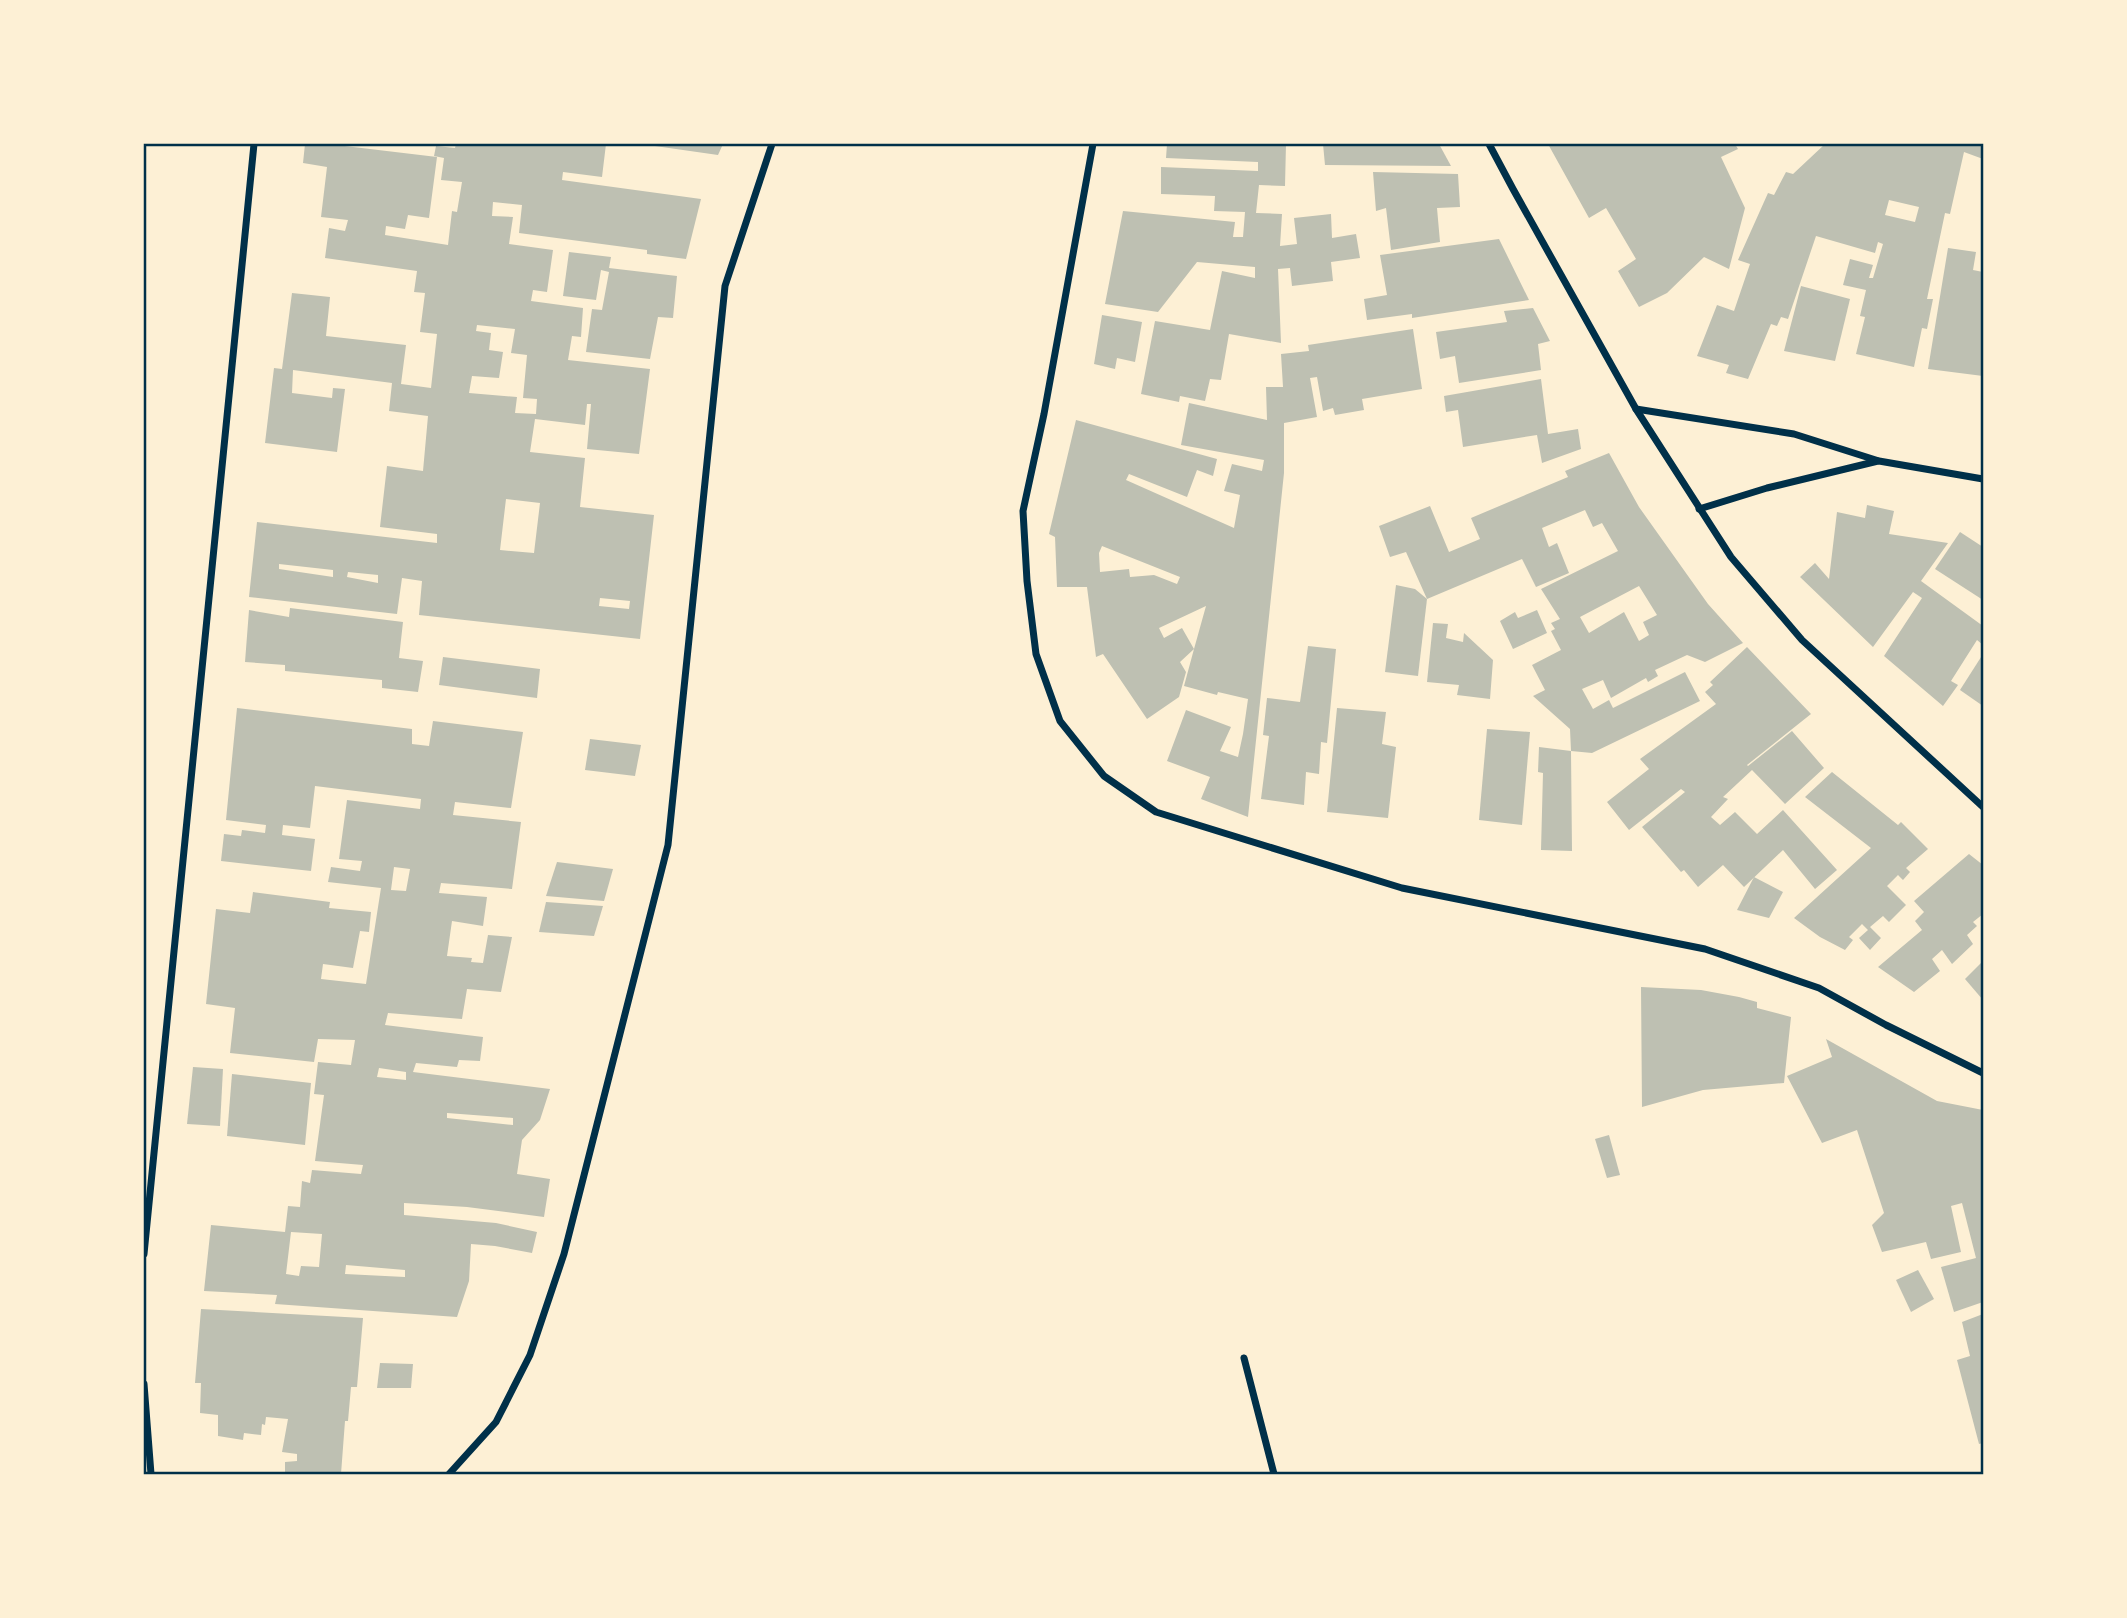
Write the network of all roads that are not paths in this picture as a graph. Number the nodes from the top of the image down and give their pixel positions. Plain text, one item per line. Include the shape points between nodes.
1 (254, 144) edge
2 (772, 144) edge
3 (1093, 144) edge
4 (1489, 144) edge
5 (1636, 409) junction
6 (1879, 461) junction
7 (1983, 479) edge
8 (1699, 509) junction
9 (1983, 807) edge
10 (1983, 1073) edge
11 (144, 1254) edge
12 (1244, 1358) dead end
13 (144, 1384) edge
14 (151, 1475) edge
15 (449, 1475) edge
16 (1275, 1475) edge

1 - 11 street
2 - 15 street via 725,286 668,845 564,1254 530,1355 496,1422
3 - 10 street via 1023,511 1036,654 1060,721 1104,776 1156,812 1402,888 1717,953 1819,988
4 - 5 street
5 - 6 street via 1794,434
5 - 8 street
6 - 7 street
6 - 8 street
8 - 9 street via 1731,557 1802,640
12 - 16 street
13 - 14 street

